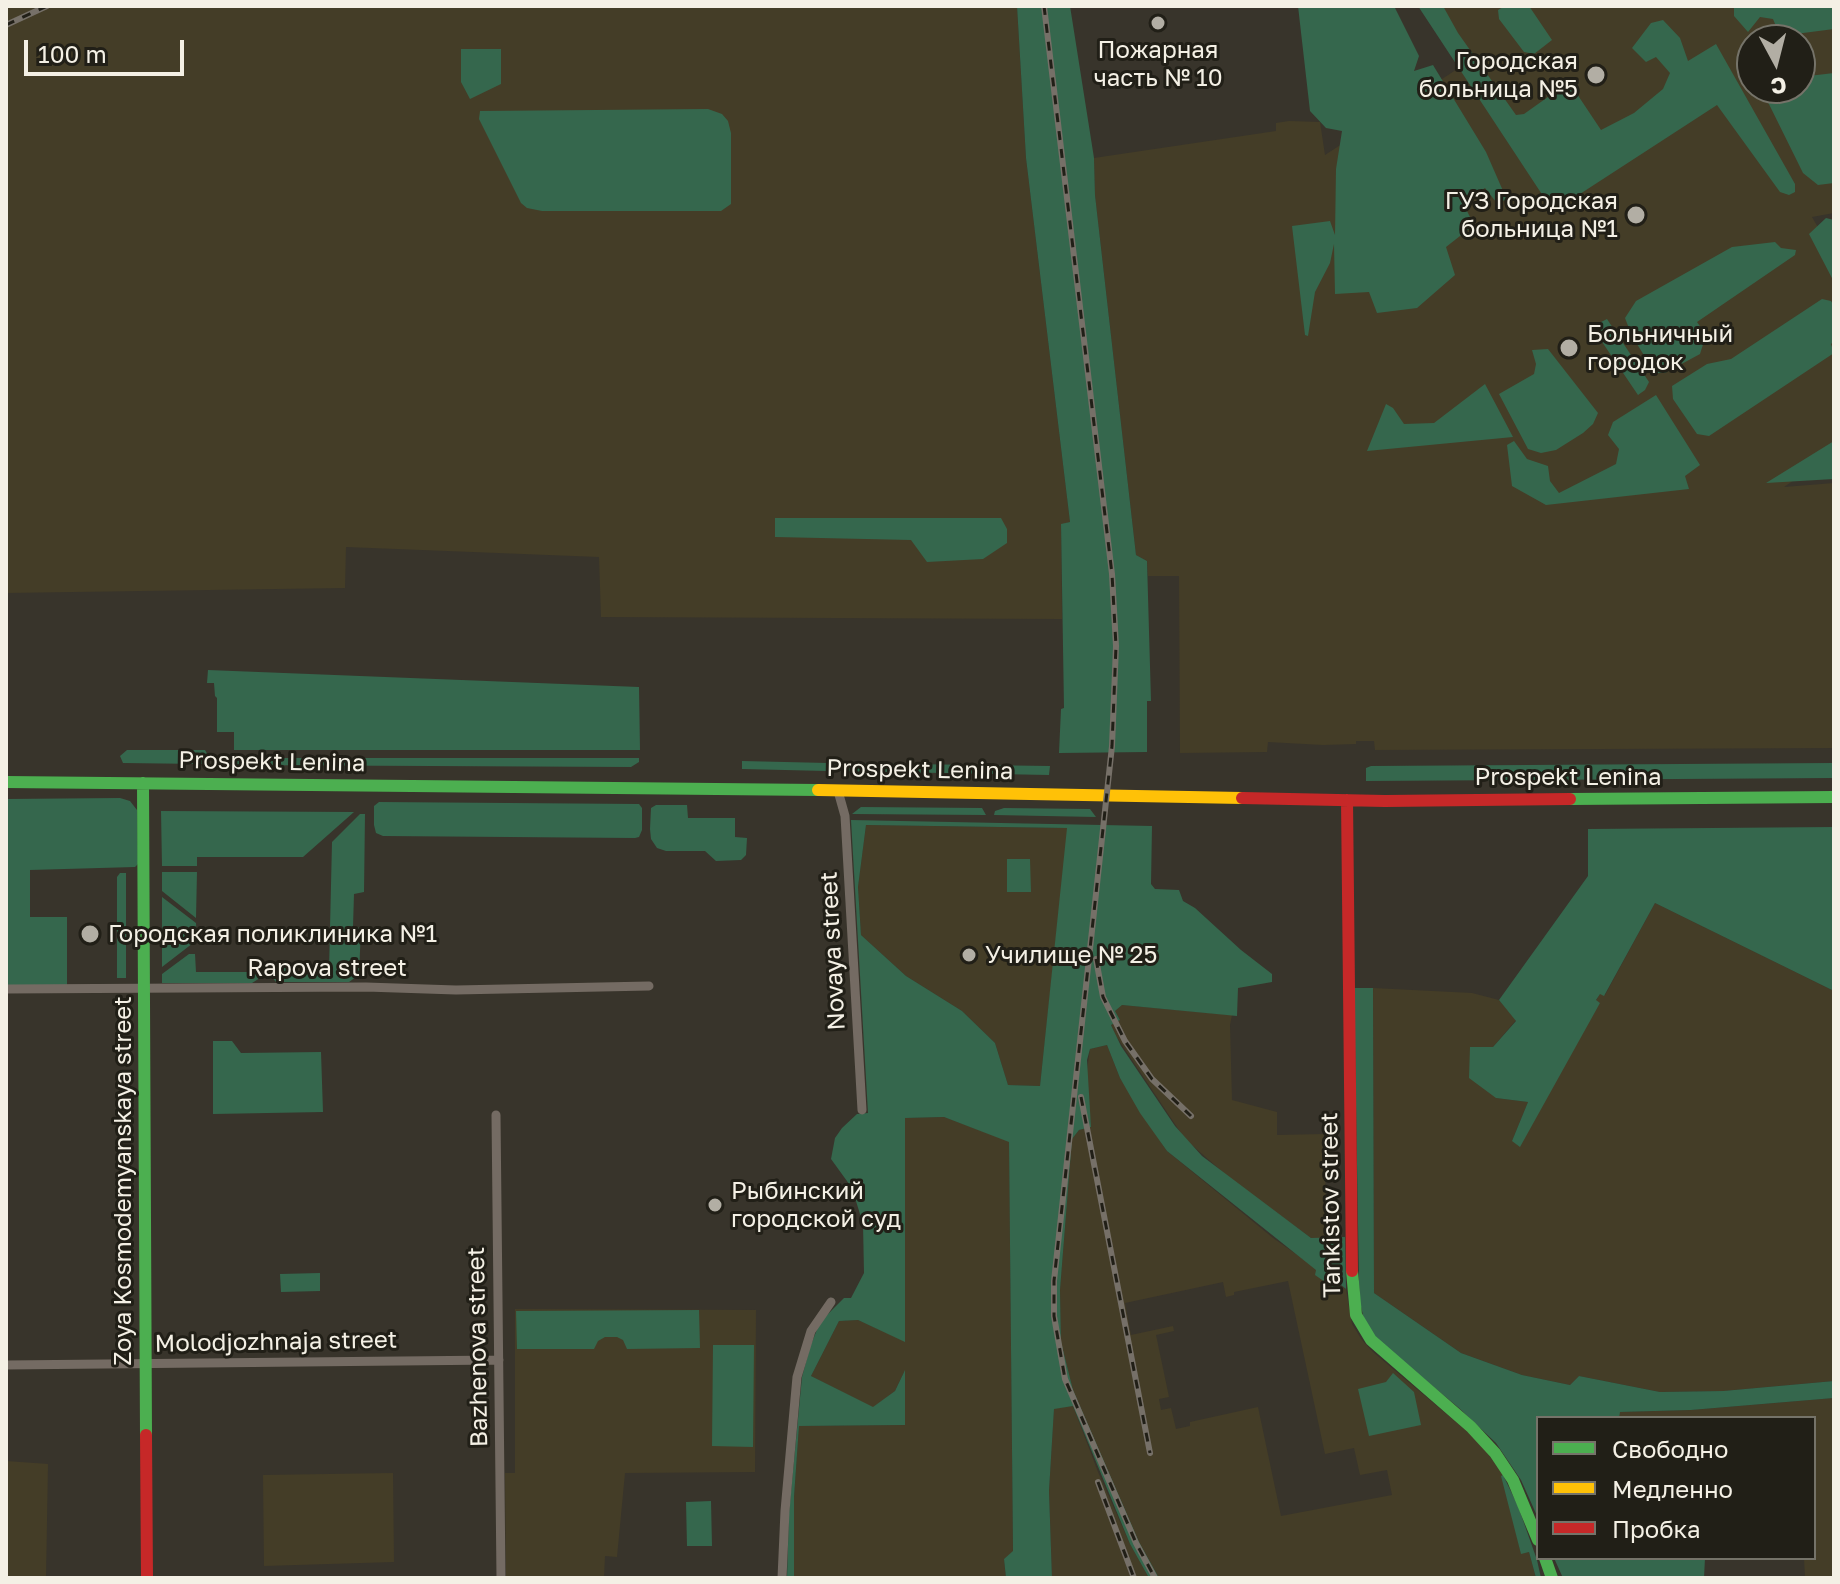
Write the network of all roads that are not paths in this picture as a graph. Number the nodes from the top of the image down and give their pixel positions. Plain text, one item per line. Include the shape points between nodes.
1 (6, 782) edge
2 (143, 783) junction
3 (838, 791) junction
4 (1834, 797) edge
5 (1347, 800) junction
6 (649, 986) dead end
7 (144, 988) junction
8 (6, 989) edge
9 (862, 1110) dead end
10 (496, 1115) dead end
11 (831, 1302) dead end
12 (499, 1360) junction
13 (146, 1363) junction
14 (6, 1365) edge
15 (1536, 1535) edge
16 (147, 1578) edge
17 (501, 1578) edge
18 (782, 1578) edge

1 - 2 main road, Prospekt Lenina
2 - 3 main road, Prospekt Lenina
2 - 7 main road, Zoya Kosmodemyanskaya street
3 - 5 main road, Prospekt Lenina
3 - 9 street, Novaya street via 845,816
4 - 5 main road, Prospekt Lenina
5 - 15 main road, Tankistov street via 1356,1315 1371,1340 1495,1453 1513,1480
6 - 7 street, Rapova street
7 - 8 street, Rapova street
7 - 13 main road, Zoya Kosmodemyanskaya street
10 - 12 street, Bazhenova street
11 - 18 street via 811,1331 797,1377
12 - 13 street, Molodjozhnaja street
12 - 17 street, Bazhenova street
13 - 14 street, Molodjozhnaja street
13 - 16 main road, Zoya Kosmodemyanskaya street

